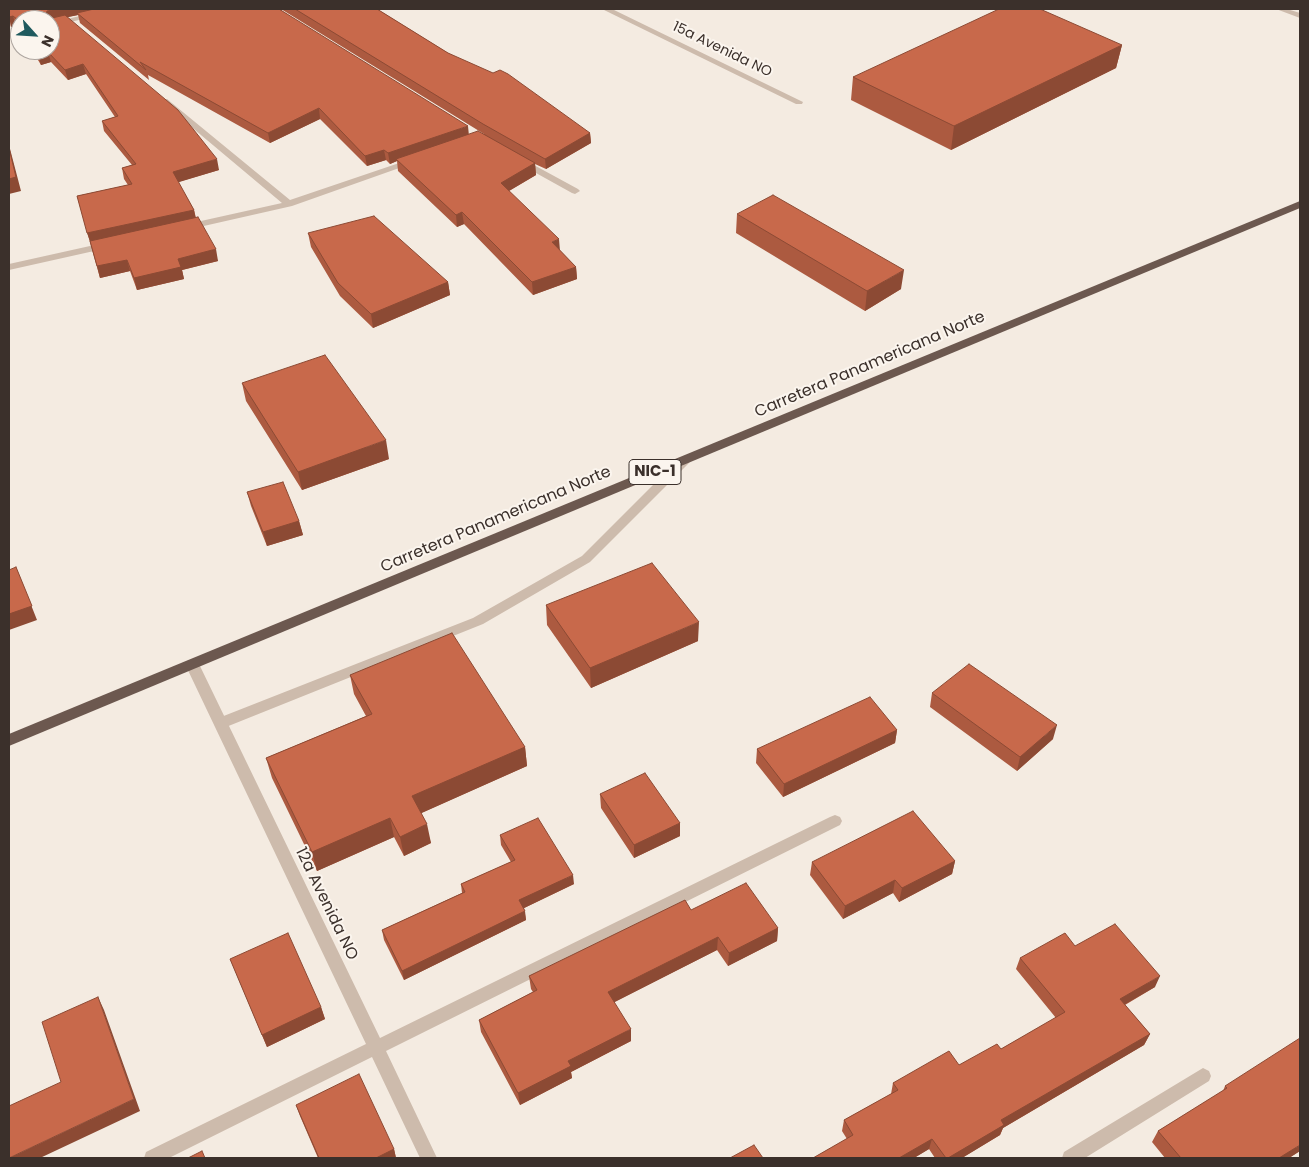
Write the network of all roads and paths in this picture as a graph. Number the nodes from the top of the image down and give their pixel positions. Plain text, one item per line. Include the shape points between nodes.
1 (120, 9) edge
2 (606, 9) edge
3 (1280, 9) edge
4 (1300, 16) edge
5 (69, 20) junction
6 (60, 22) edge
7 (76, 26) edge
8 (160, 96) edge
9 (799, 102) dead end
10 (426, 157) edge
11 (515, 157) edge
12 (575, 191) dead end
13 (290, 204) junction
14 (1300, 204) edge
15 (173, 230) edge
16 (115, 243) edge
17 (9, 267) edge
18 (685, 460) junction
19 (192, 664) junction
20 (221, 724) junction
21 (9, 740) edge
22 (835, 821) dead end
23 (376, 1048) junction
24 (1203, 1076) dead end
25 (152, 1158) edge
26 (429, 1158) edge
27 (1070, 1158) edge

1 - 5 street
2 - 9 street, 15a Avenida NO
3 - 4 street
5 - 6 street
5 - 7 street
8 - 13 street
10 - 13 street
11 - 12 street
13 - 15 street
14 - 18 highway, Carretera Panamericana Norte / NIC-1
16 - 17 street
18 - 19 highway, Carretera Panamericana Norte / NIC-1
18 - 20 street via 586,558 486,617
19 - 20 street, 12a Avenida NO
19 - 21 highway, Carretera Panamericana Norte / NIC-1
20 - 23 street, 12a Avenida NO
22 - 23 street
23 - 25 street
23 - 26 street, 12a Avenida NO
24 - 27 street

